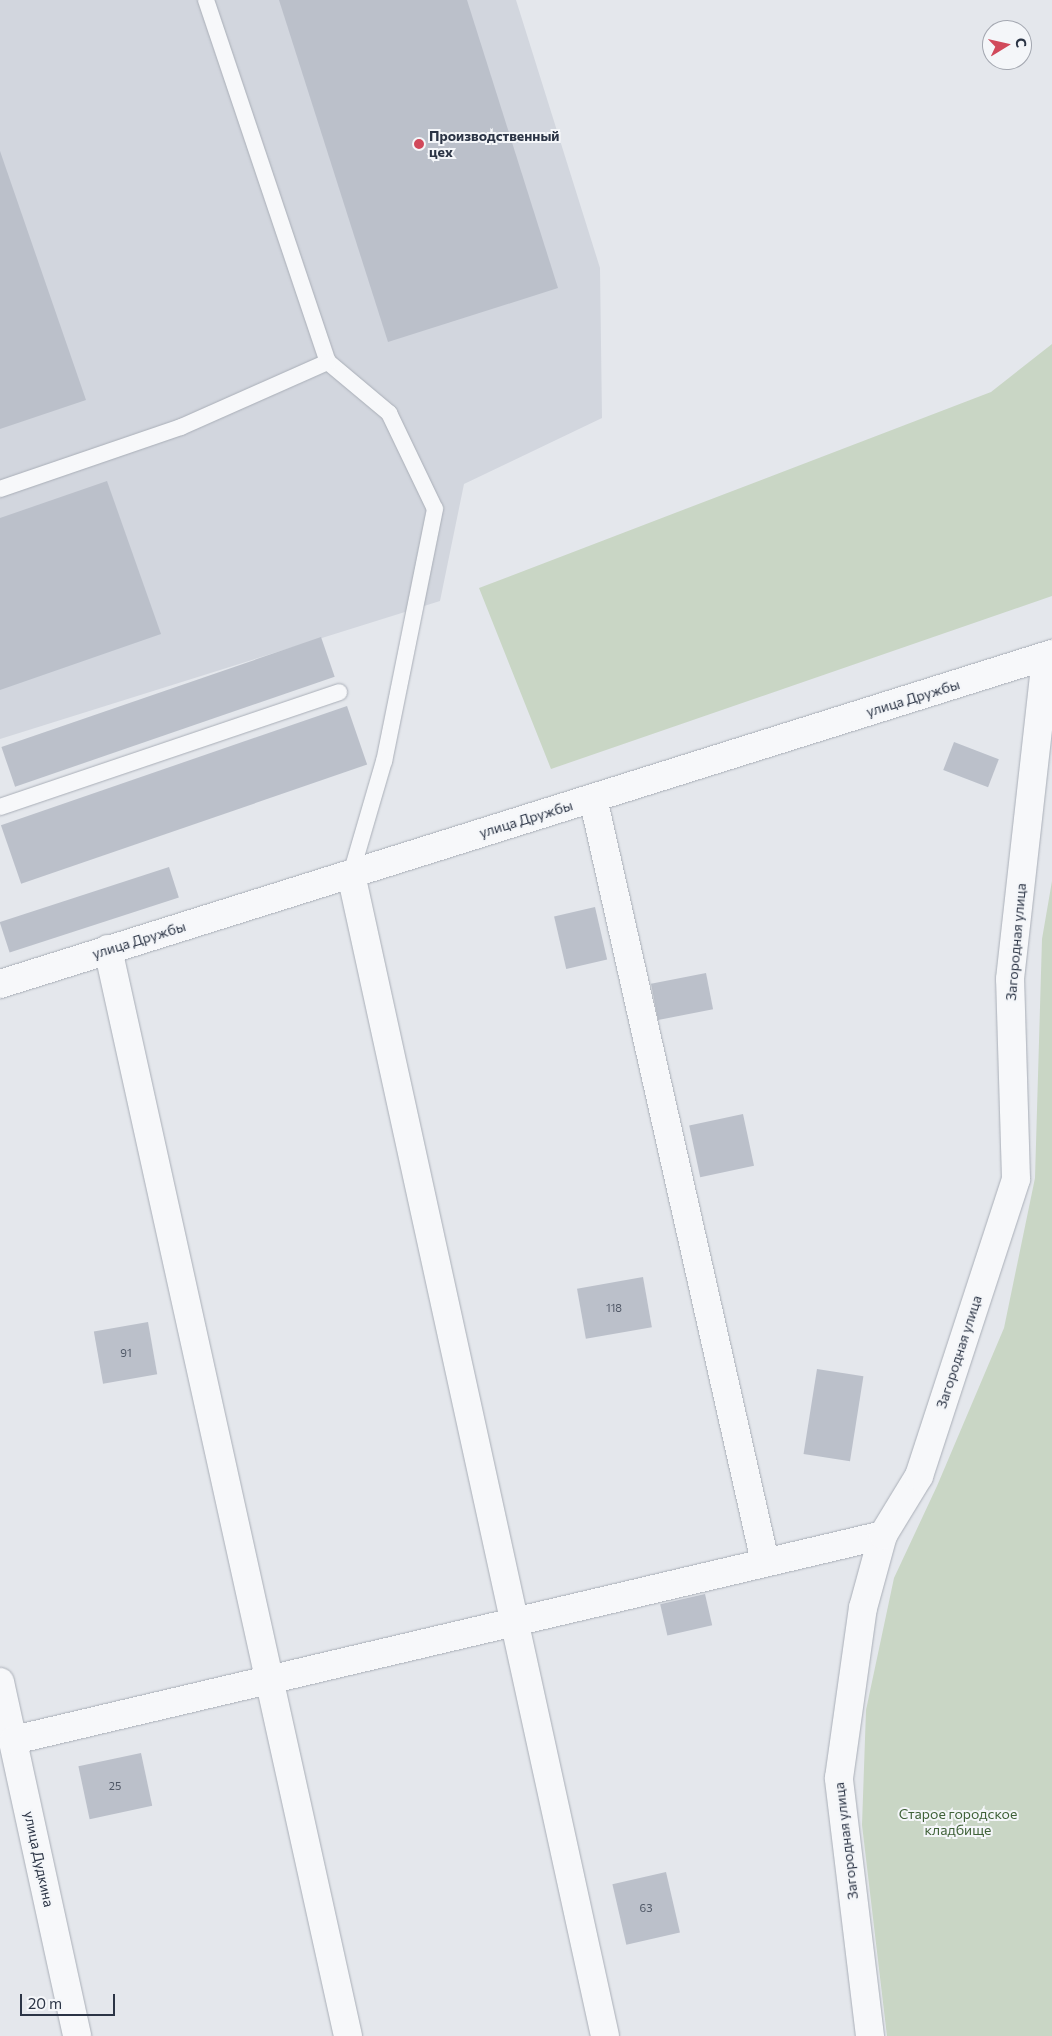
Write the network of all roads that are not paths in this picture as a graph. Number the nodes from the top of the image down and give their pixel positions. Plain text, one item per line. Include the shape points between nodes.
1 (206, 0) edge
2 (328, 362) junction
3 (0, 489) edge
4 (1049, 655) edge
5 (339, 692) dead end
6 (593, 798) junction
7 (0, 807) edge
8 (351, 874) junction
9 (108, 949) junction
10 (0, 984) edge
11 (883, 1534) junction
12 (765, 1562) junction
13 (515, 1621) junction
14 (270, 1679) junction
15 (0, 1682) edge
16 (14, 1740) junction
17 (77, 2036) edge
18 (348, 2036) edge
19 (605, 2036) edge
20 (870, 2036) edge

1 - 2 lane
2 - 3 lane via 181,427
2 - 8 lane via 389,413 435,509 384,761
4 - 6 street, улица Дружбы
4 - 11 street, Загородная улица via 1010,979 1016,1179 919,1476
5 - 7 lane
6 - 8 street, улица Дружбы
6 - 12 street
8 - 9 street, улица Дружбы
8 - 13 street
9 - 10 street, улица Дружбы
9 - 14 street
11 - 12 street
11 - 20 street, Загородная улица via 863,1608 839,1778
12 - 13 street
13 - 14 street
13 - 19 street
14 - 16 street
14 - 18 street
15 - 16 street, улица Дудкина
16 - 17 street, улица Дудкина

